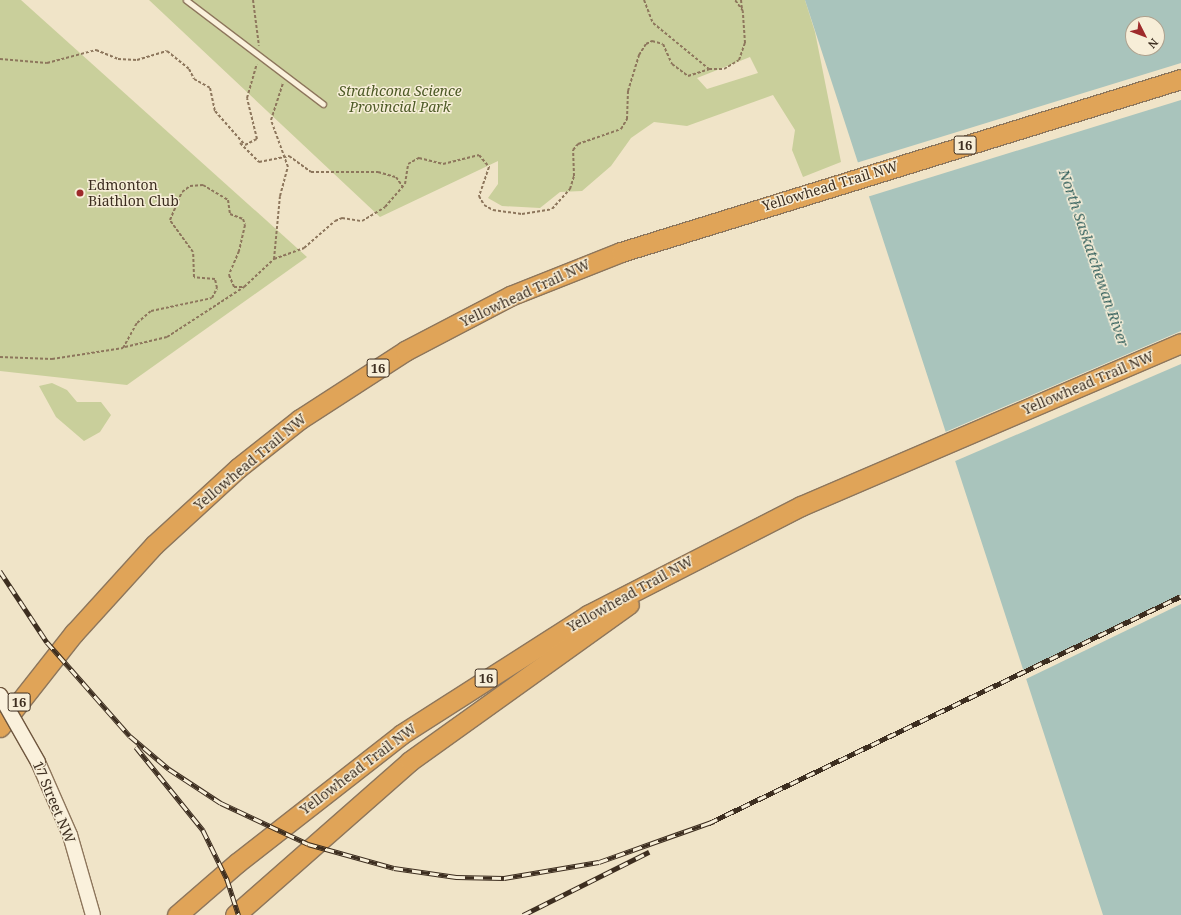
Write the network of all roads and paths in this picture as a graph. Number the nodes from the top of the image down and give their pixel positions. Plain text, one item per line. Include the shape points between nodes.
1 (186, 0) edge
2 (253, 0) edge
3 (644, 0) edge
4 (735, 0) edge
5 (741, 0) edge
6 (743, 11) junction
7 (258, 56) junction
8 (0, 59) edge
9 (709, 69) junction
10 (284, 75) junction
11 (1181, 79) edge
12 (323, 104) dead end
13 (239, 142) junction
14 (285, 156) junction
15 (403, 187) junction
16 (274, 259) junction
17 (245, 286) junction
18 (1181, 344) edge
19 (123, 348) junction
20 (0, 357) edge
21 (689, 561) junction
22 (0, 695) edge
23 (0, 728) edge
24 (93, 915) edge
25 (176, 915) edge
26 (235, 915) edge

1 - 7 lane
2 - 7 path via 260,36
3 - 9 path via 653,23
4 - 6 path
5 - 6 path
6 - 9 path via 745,43 739,60 724,69
7 - 10 lane
7 - 13 path via 248,98 257,139 244,145
8 - 13 path via 48,63 96,50 118,59 137,60 167,51 189,69 194,79 210,88 215,111
9 - 15 path via 688,76 672,64 663,44 652,41 646,44 639,55 628,91 627,119 621,129 578,144 573,150 574,176 570,189 552,210 522,214 493,210 484,205 479,196 489,167 479,155 443,164 413,159 406,168
10 - 12 lane
10 - 14 path via 271,126
11 - 23 highway, Yellowhead Trail NW / 16 via 592,262 510,296 405,351 300,419 238,468 154,545 74,633
13 - 14 path via 259,162
14 - 15 path via 295,158 311,172 378,172 396,177
14 - 16 path via 288,167 280,196
15 - 16 path via 385,207 368,218 335,221 304,248
16 - 17 path
17 - 19 path via 172,334 151,343
17 - 19 path via 234,286 229,275 239,251 245,225 243,219 230,214 228,200 203,185 190,186 182,192 170,220 194,252 194,277 215,279 216,292 206,301 151,311 137,323
18 - 21 highway, Yellowhead Trail NW / 16 via 801,506
19 - 20 path via 52,359
21 - 25 highway, Yellowhead Trail NW / 16 via 518,658 402,734 238,862
21 - 26 highway via 410,761
22 - 24 main road, 17 Street NW, bridge via 38,762 70,835

